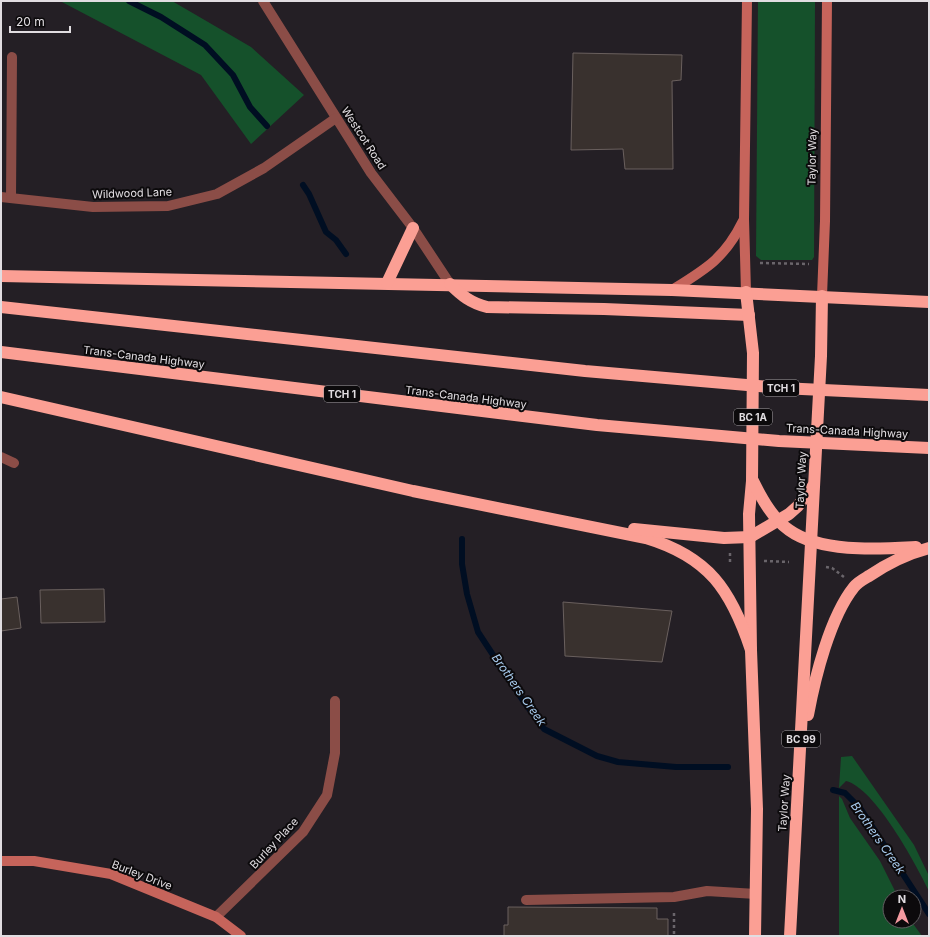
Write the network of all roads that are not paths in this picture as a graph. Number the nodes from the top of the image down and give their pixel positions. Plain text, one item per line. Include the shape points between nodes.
1 (263, 1) edge
2 (747, 1) edge
3 (827, 1) edge
4 (12, 57) dead end
5 (336, 118) junction
6 (1, 197) edge
7 (12, 198) junction
8 (744, 219) junction
9 (413, 228) junction
10 (1, 276) edge
11 (387, 283) junction
12 (450, 284) junction
13 (672, 290) junction
14 (746, 292) junction
15 (822, 296) junction
16 (929, 302) edge
17 (1, 307) edge
18 (749, 315) junction
19 (1, 352) edge
20 (929, 395) edge
21 (1, 397) edge
22 (929, 448) edge
23 (1, 457) edge
24 (14, 463) dead end
25 (752, 481) junction
26 (814, 484) junction
27 (561, 521) junction
28 (779, 521) junction
29 (750, 537) junction
30 (810, 541) junction
31 (929, 547) edge
32 (751, 650) junction
33 (335, 701) dead end
34 (800, 757) junction
35 (1, 861) edge
36 (756, 894) junction
37 (526, 900) dead end
38 (216, 918) junction
39 (242, 936) edge
40 (756, 936) edge
41 (790, 936) edge

1 - 5 street, Westcot Road
2 - 8 street
3 - 15 street, Taylor Way
4 - 7 street
5 - 7 street, Wildwood Lane via 264,168 217,194 168,206 93,207
5 - 9 street, Westcot Road via 371,173
6 - 7 street, Wildwood Lane
8 - 13 street via 734,239 719,258
8 - 14 street
9 - 11 highway
9 - 12 street, Westcot Road
10 - 11 highway
11 - 12 highway
12 - 13 highway
12 - 18 highway via 464,298 487,307
13 - 14 highway
14 - 15 highway
14 - 18 highway, BC 1A
15 - 16 highway
15 - 26 highway, Taylor Way / BC 99
17 - 20 highway, TCH 1 via 682,380
18 - 25 highway, BC 1A via 753,352
19 - 22 highway, Trans-Canada Highway / TCH 1 via 682,434
21 - 27 highway via 413,491
23 - 24 street
25 - 28 highway
25 - 29 highway, BC 1A
26 - 28 highway via 798,506
26 - 30 highway, Taylor Way / BC 99
27 - 29 highway via 724,538
27 - 32 highway via 646,538 682,552 712,575 725,589 735,607
28 - 29 highway
28 - 30 highway via 789,530
29 - 32 highway, BC 1A
30 - 31 highway via 866,548
30 - 34 highway, Taylor Way / BC 99
31 - 34 highway via 883,566 855,585 842,605 815,681
32 - 36 highway via 758,809
33 - 38 street, Burley Place via 335,753 327,795 303,832
34 - 41 highway, Taylor Way / BC 99
35 - 38 street, Burley Drive via 34,861 111,874
36 - 37 street via 707,891 674,897
36 - 40 highway
38 - 39 street, Burley Drive

